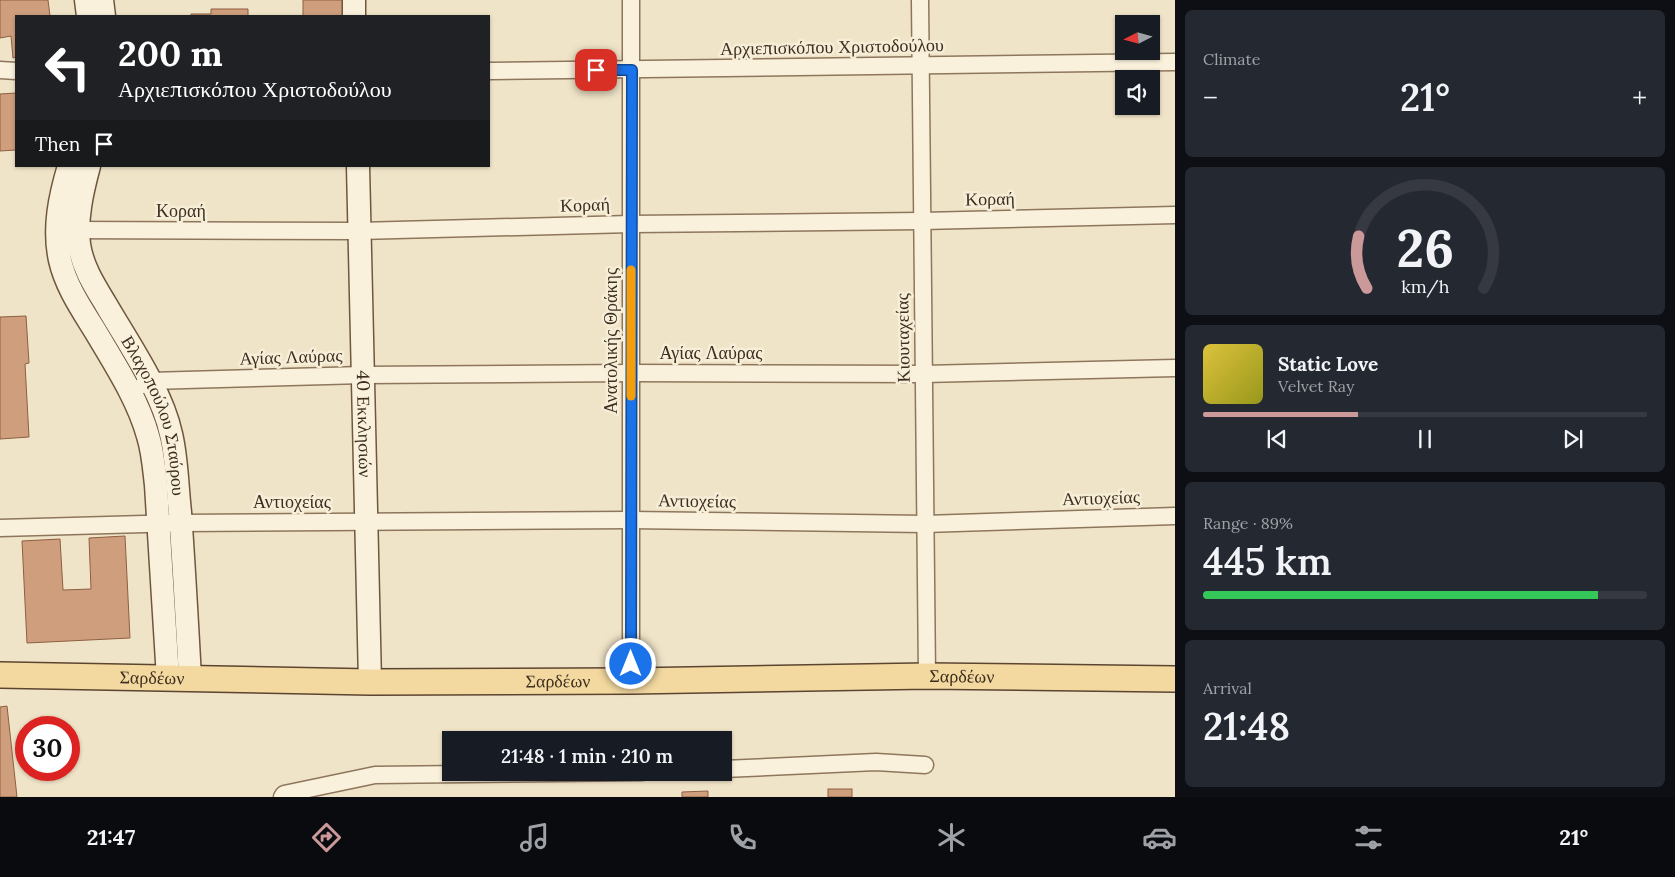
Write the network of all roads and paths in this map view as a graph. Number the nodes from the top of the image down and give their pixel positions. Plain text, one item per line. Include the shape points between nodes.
1 (86, 0) edge
2 (102, 0) edge
3 (354, 0) edge
4 (631, 0) edge
5 (920, 0) edge
6 (88, 15) edge
7 (104, 15) edge
8 (354, 15) edge
9 (1175, 62) edge
10 (920, 66) junction
11 (0, 70) edge
12 (632, 70) junction
13 (15, 71) edge
14 (490, 71) edge
15 (69, 167) edge
16 (89, 167) edge
17 (358, 167) edge
18 (1175, 214) edge
19 (922, 221) junction
20 (631, 224) junction
21 (68, 230) junction
22 (359, 231) junction
23 (1175, 368) edge
24 (631, 373) junction
25 (924, 374) junction
26 (363, 375) junction
27 (150, 381) junction
28 (130, 392) junction
29 (1175, 516) edge
30 (630, 520) junction
31 (366, 521) junction
32 (169, 523) junction
33 (925, 524) junction
34 (0, 528) edge
35 (0, 675) edge
36 (927, 676) junction
37 (179, 678) junction
38 (1175, 679) edge
39 (631, 681) junction
40 (370, 682) junction
41 (925, 765) dead end
42 (732, 769) edge
43 (442, 774) edge
44 (282, 797) edge

1 - 6 street
2 - 7 street
3 - 8 street
4 - 12 street, Ανατολικής Θράκης
5 - 10 street, Κιουταχείας
9 - 10 street, Αρχιεπισκόπου Χριστοδούλου
10 - 12 street, Αρχιεπισκόπου Χριστοδούλου
10 - 19 street, Κιουταχείας
11 - 13 street
12 - 14 street, Αρχιεπισκόπου Χριστοδούλου
12 - 20 street, Ανατολικής Θράκης
15 - 21 street, Βλαχοπούλου Σταύρου via 59,206
16 - 21 street, Βλαχοπούλου Σταύρου via 79,209
17 - 22 street, 40 Εκκλησιών
18 - 19 street, Κοραή
19 - 20 street, Κοραή
19 - 25 street, Κιουταχείας
20 - 22 street, Κοραή
20 - 24 street, Ανατολικής Θράκης
21 - 22 street, Κοραή
21 - 27 street, Βλαχοπούλου Σταύρου via 91,279
21 - 28 street, Βλαχοπούλου Σταύρου via 60,262 77,302
22 - 26 street, 40 Εκκλησιών
23 - 25 street, Αγίας Λαύρας
24 - 25 street, Αγίας Λαύρας
24 - 26 street, Αγίας Λαύρας
24 - 30 street, Ανατολικής Θράκης
25 - 33 street, Κιουταχείας
26 - 27 street, Αγίας Λαύρας
26 - 31 street, 40 Εκκλησιών
27 - 28 street, Αγίας Λαύρας
27 - 32 street, Βλαχοπούλου Σταύρου via 163,408 175,455
28 - 32 street, Βλαχοπούλου Σταύρου via 143,418
29 - 33 street, Αντιοχείας
30 - 31 street, Αντιοχείας
30 - 33 street, Αντιοχείας
30 - 39 street, Ανατολικής Θράκης
31 - 32 street, Αντιοχείας
31 - 40 street, 40 Εκκλησιών
32 - 34 street, Αντιοχείας
32 - 37 street, Βλαχοπούλου Σταύρου
33 - 36 street, Κιουταχείας
35 - 37 main road, Σαρδέων
36 - 38 main road, Σαρδέων
36 - 39 main road, Σαρδέων
37 - 40 main road, Σαρδέων
39 - 40 main road, Σαρδέων
41 - 42 street via 876,762
43 - 44 street via 375,775

